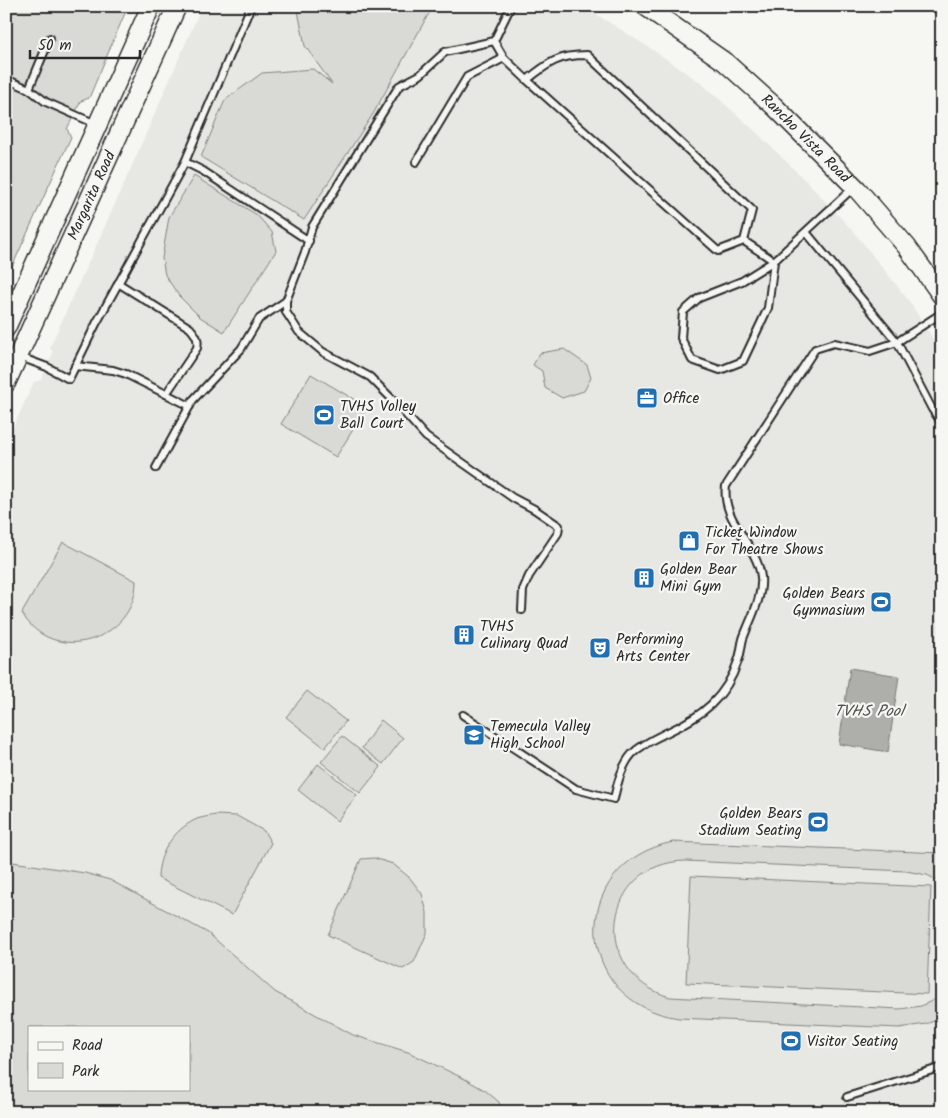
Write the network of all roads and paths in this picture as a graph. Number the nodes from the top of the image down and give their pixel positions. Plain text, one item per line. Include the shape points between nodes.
1 (151, 6) edge
2 (177, 6) edge
3 (251, 6) edge
4 (511, 6) edge
5 (645, 6) edge
6 (938, 6) edge
7 (942, 8) edge
8 (50, 38) dead end
9 (494, 41) junction
10 (504, 58) junction
11 (6, 79) edge
12 (527, 80) junction
13 (29, 89) junction
14 (98, 125) junction
15 (184, 162) junction
16 (416, 162) dead end
17 (854, 186) junction
18 (806, 232) junction
19 (309, 241) junction
20 (744, 241) junction
21 (774, 261) junction
22 (118, 283) junction
23 (942, 296) edge
24 (286, 302) junction
25 (942, 313) edge
26 (6, 328) edge
27 (897, 342) junction
28 (18, 356) junction
29 (75, 366) junction
30 (6, 383) edge
31 (166, 394) junction
32 (190, 406) junction
33 (942, 423) edge
34 (156, 468) dead end
35 (522, 610) dead end
36 (463, 714) dead end
37 (942, 1067) edge
38 (847, 1096) dead end

1 - 14 main road, Margarita Road
2 - 28 main road, Margarita Road
3 - 15 lane
4 - 9 lane
5 - 17 main road, Rancho Vista Road via 725,62
6 - 7 street
8 - 13 lane
9 - 10 lane
9 - 19 lane via 445,52 420,75 399,86 312,226
10 - 12 lane
10 - 16 lane via 467,77
11 - 13 lane
12 - 20 lane via 718,251
12 - 20 lane via 547,64 568,55 587,55 752,210
13 - 14 lane via 46,102
14 - 26 main road, Margarita Road
15 - 19 lane via 203,171
15 - 22 lane
17 - 18 lane
17 - 23 main road, Rancho Vista Road via 907,247
18 - 21 lane
18 - 27 lane
19 - 24 lane
20 - 21 lane
21 - 21 lane via 742,281 699,298 683,312 681,338 692,360 720,370 742,361 768,308
22 - 29 lane
22 - 31 lane via 190,328 196,336 197,348
24 - 32 lane via 259,318 241,349
24 - 35 lane via 286,312 299,332 323,352 370,377 426,437 559,526 529,576 523,590
25 - 27 lane
27 - 33 lane
27 - 36 lane via 870,351 834,344 815,349 726,486 729,510 756,558 761,578 757,603 738,661 710,707 632,754 614,799 576,789
28 - 29 lane via 68,379
28 - 30 main road, Margarita Road
29 - 31 lane via 113,370
31 - 32 lane
32 - 34 lane
37 - 38 lane

